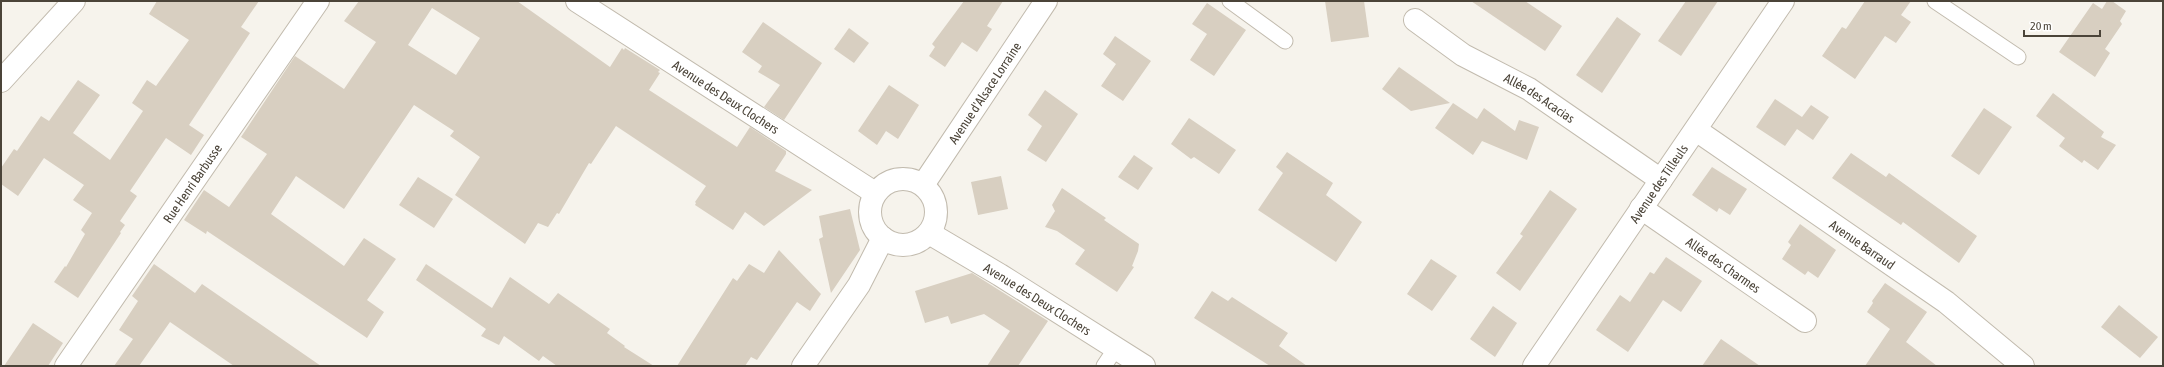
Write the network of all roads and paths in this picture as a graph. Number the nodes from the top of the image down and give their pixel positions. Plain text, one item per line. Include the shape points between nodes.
1 (74, 1) edge
2 (318, 1) edge
3 (577, 1) edge
4 (1046, 1) edge
5 (1230, 1) edge
6 (1783, 1) edge
7 (1935, 1) edge
8 (1415, 20) dead end
9 (1285, 41) dead end
10 (2018, 57) dead end
11 (1, 81) edge
12 (1696, 130) junction
13 (1661, 180) junction
14 (923, 185) junction
15 (876, 193) junction
16 (1641, 208) junction
17 (929, 233) junction
18 (883, 238) junction
19 (1805, 321) dead end
20 (1116, 348) junction
21 (66, 366) edge
22 (803, 366) edge
23 (1104, 366) edge
24 (1144, 366) edge
25 (1534, 366) edge
26 (2023, 366) edge

1 - 11 street
2 - 21 street, Rue Henri Barbusse
3 - 15 street, Avenue des Deux Clochers
4 - 14 street, Avenue d'Alsace Lorraine
5 - 9 lane
6 - 12 street, Avenue des Tilleuls
7 - 10 lane
8 - 13 street, Allée des Acacias via 1463,55 1529,89
12 - 13 street, Avenue des Tilleuls
12 - 26 street, Avenue Barraud via 1946,302
13 - 16 street, Avenue des Tilleuls
14 - 15 street via 902,178 883,185
14 - 17 street via 931,192 936,202 937,213
15 - 18 street via 871,202 870,212 876,231
16 - 19 street, Allée des Charmes
16 - 25 street, Avenue des Tilleuls
17 - 18 street via 922,240 907,245 892,243
17 - 20 street, Avenue des Deux Clochers
18 - 22 street via 859,285
20 - 23 lane
20 - 24 street, Avenue des Deux Clochers

